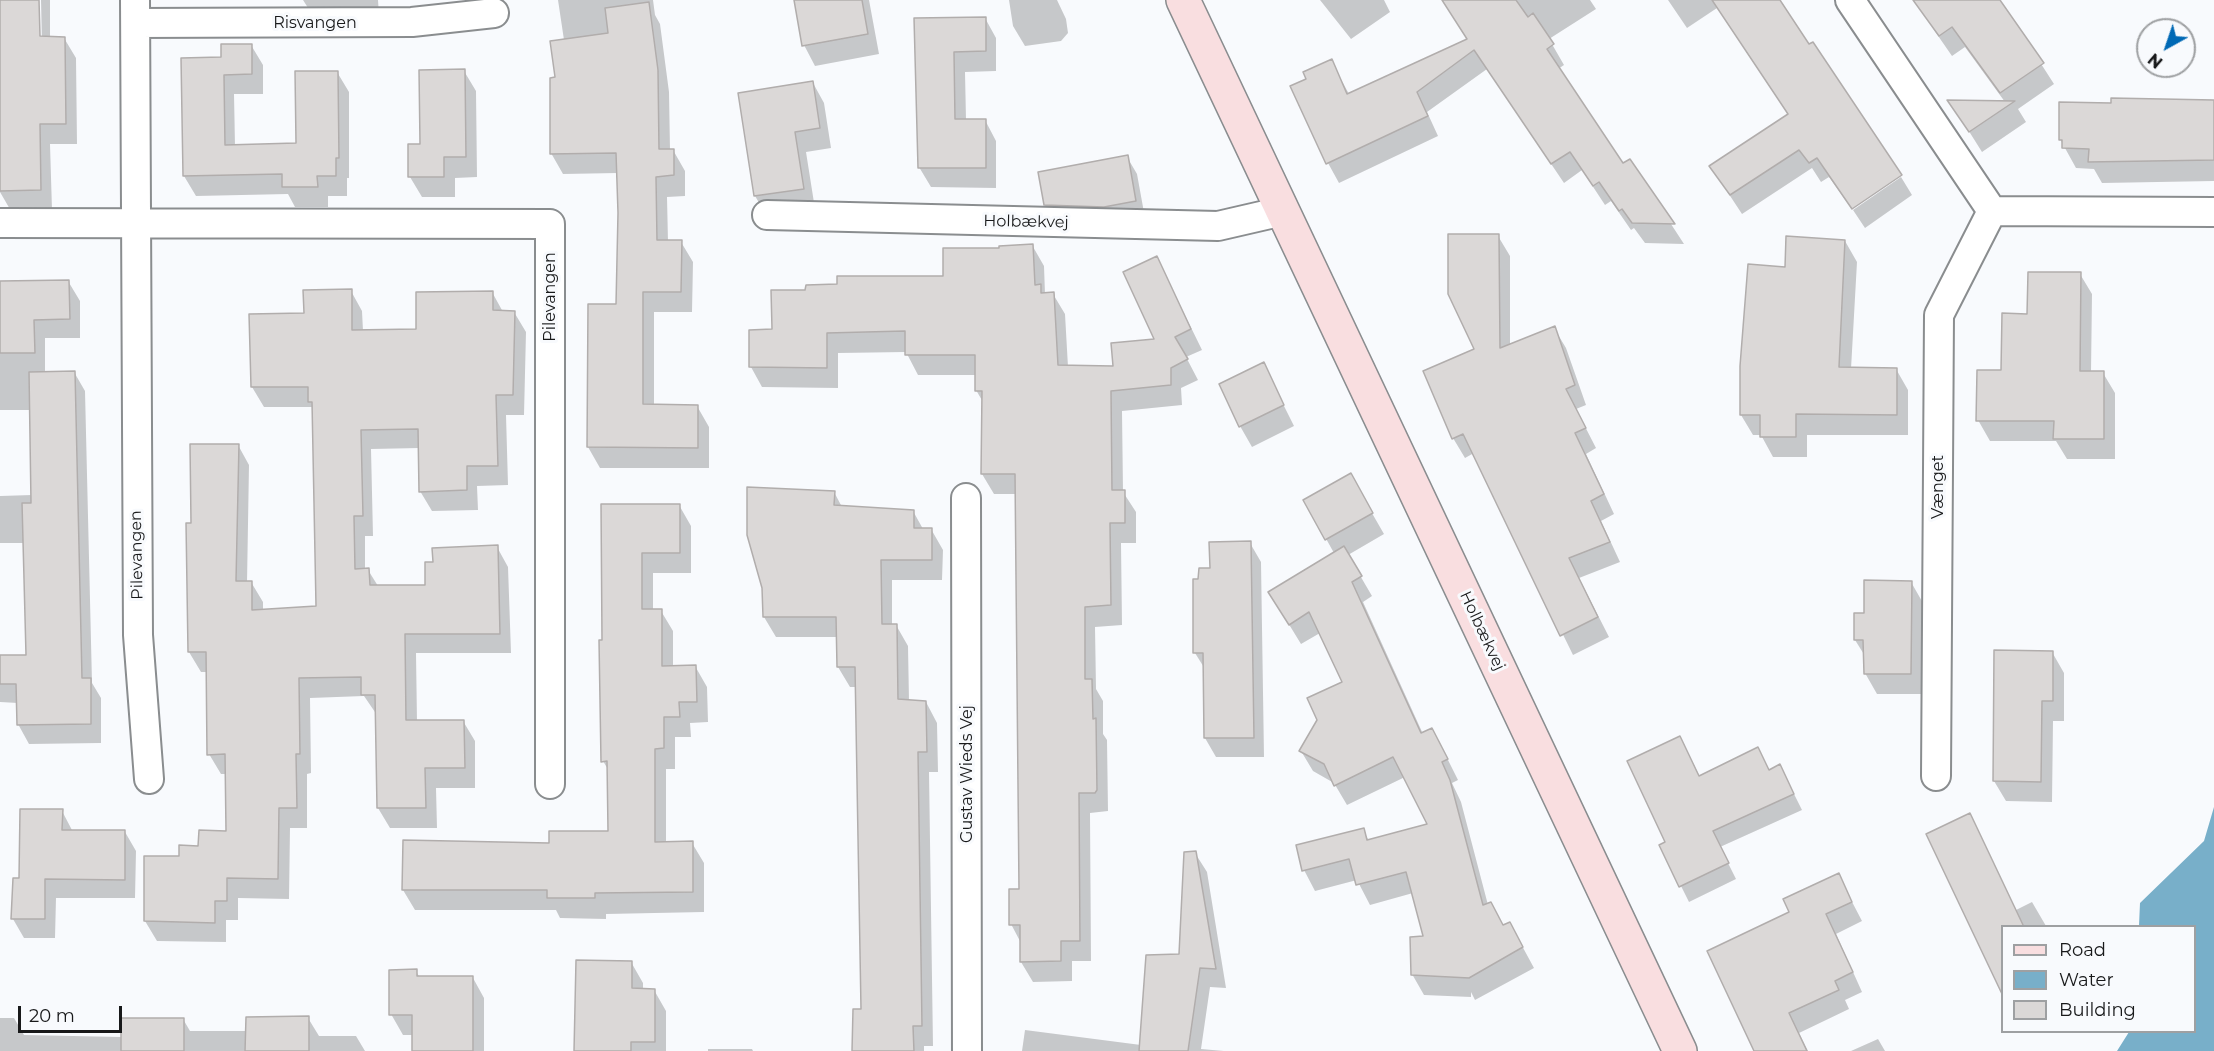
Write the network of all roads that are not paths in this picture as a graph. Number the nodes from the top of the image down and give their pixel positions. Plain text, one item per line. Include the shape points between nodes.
1 (1183, 0) edge
2 (1850, 0) edge
3 (136, 12) edge
4 (494, 13) dead end
5 (1283, 211) junction
6 (1992, 211) junction
7 (2214, 212) edge
8 (767, 216) dead end
9 (0, 223) edge
10 (137, 223) junction
11 (966, 498) dead end
12 (1936, 776) dead end
13 (149, 779) dead end
14 (550, 784) dead end
15 (967, 1051) edge
16 (1680, 1051) edge

1 - 5 main road, Holbækvej
2 - 6 street
3 - 4 street, Risvangen via 412,22
3 - 10 street, Risvangen
5 - 8 street, Holbækvej via 1218,226
5 - 16 main road, Holbækvej
6 - 7 street
6 - 12 street, Vænget via 1939,315
9 - 10 street, Pilevangen
10 - 13 street, Pilevangen via 138,634
10 - 14 street, Pilevangen via 550,224
11 - 15 street, Gustav Wieds Vej

